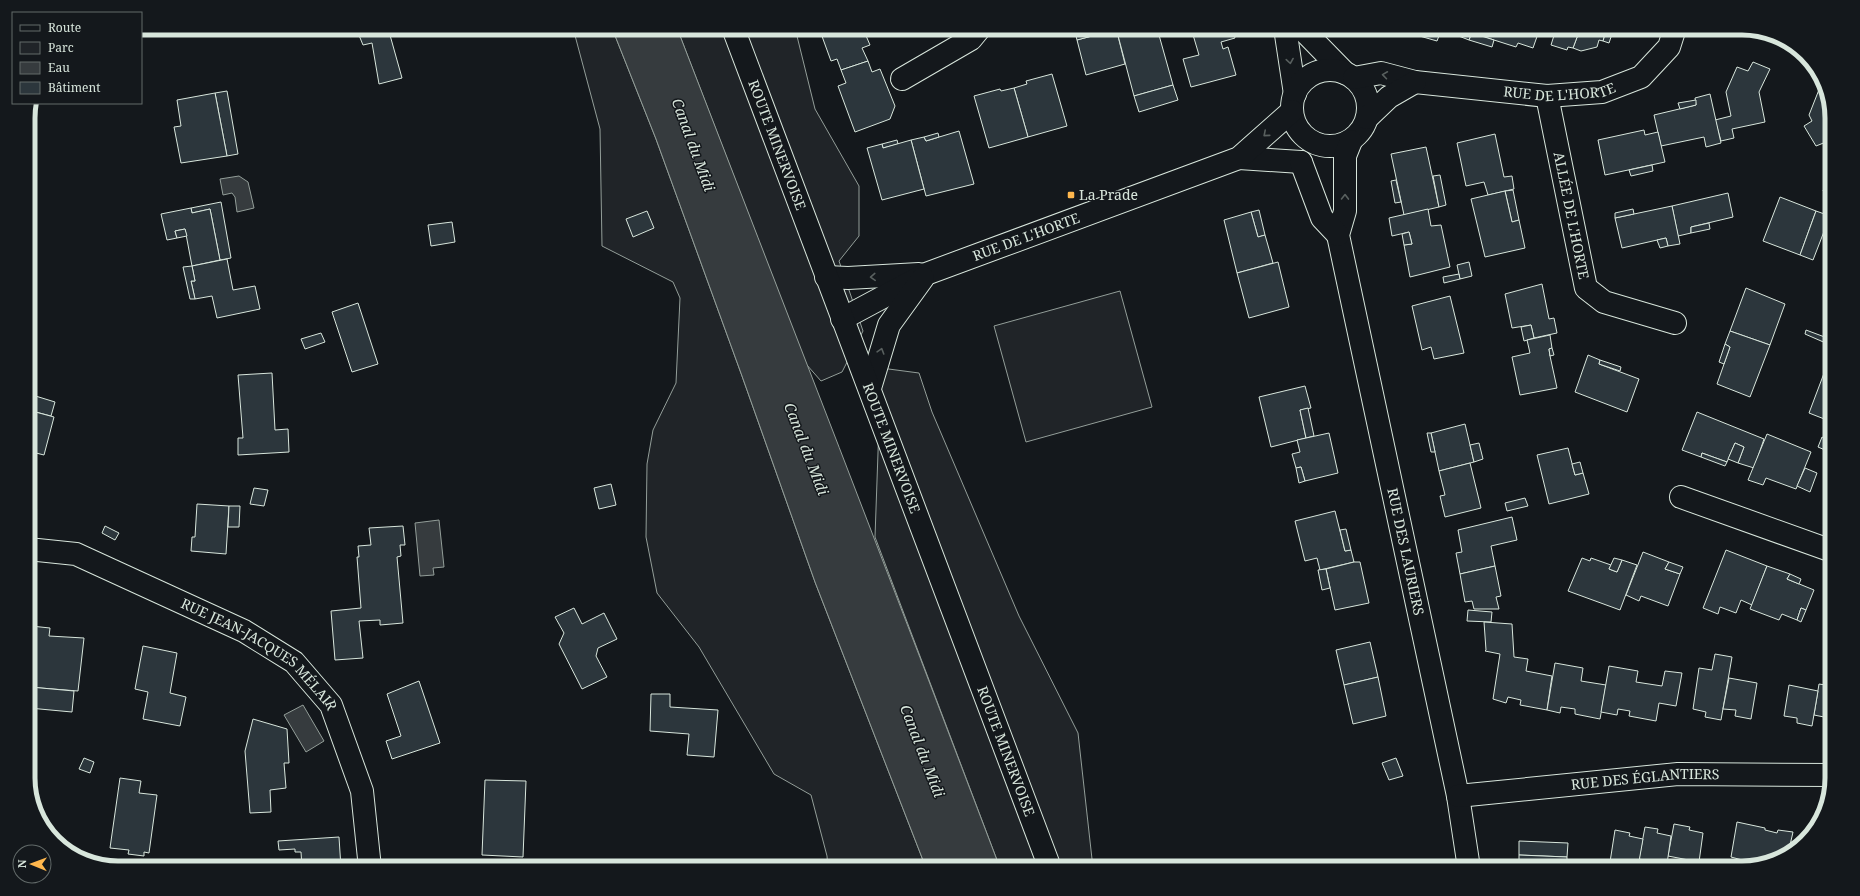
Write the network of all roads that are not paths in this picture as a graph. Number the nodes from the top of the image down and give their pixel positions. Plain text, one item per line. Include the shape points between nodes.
1 (736, 35) edge
2 (974, 35) edge
3 (1286, 35) edge
4 (1308, 35) edge
5 (1673, 35) edge
6 (1349, 75) junction
7 (902, 79) dead end
8 (1415, 82) junction
9 (1547, 96) junction
10 (1294, 102) junction
11 (1368, 118) junction
12 (1309, 140) junction
13 (1351, 141) junction
14 (1239, 158) junction
15 (1301, 162) junction
16 (1338, 235) junction
17 (926, 274) junction
18 (826, 277) junction
19 (842, 319) junction
20 (1675, 323) dead end
21 (870, 388) junction
22 (1681, 497) dead end
23 (1825, 548) edge
24 (35, 550) edge
25 (1825, 775) edge
26 (1458, 796) junction
27 (369, 861) edge
28 (1047, 861) edge
29 (1468, 861) edge

1 - 18 street, ROUTE MINERVOISE
2 - 7 street
3 -> 10 street
4 - 6 street
5 - 9 street, RUE DE L'HORTE via 1669,47 1641,77 1602,92
8 -> 6 street, RUE DE L'HORTE via 1381,73
6 - 10 street via 1333,70 1310,75 1301,83
6 - 11 street via 1361,86 1366,96 1369,106
8 - 9 street, RUE DE L'HORTE
8 - 11 street via 1389,97
9 - 20 street, ALLÉE DE L'HORTE via 1586,288 1604,302
10 - 12 street via 1295,122 1300,132
10 -> 14 street, RUE DE L'HORTE
11 - 13 street via 1364,127
12 - 13 street via 1330,147
12 - 15 street
16 -> 13 street, RUE DES LAURIERS via 1345,211 1345,156
14 - 15 street, RUE DE L'HORTE
14 - 17 street, RUE DE L'HORTE
15 - 16 street via 1322,218
16 - 26 street, RUE DES LAURIERS
17 -> 18 street, RUE DE L'HORTE
17 - 19 street, RUE DE L'HORTE
21 -> 17 street via 889,326
18 - 19 street, ROUTE MINERVOISE
19 - 21 street, ROUTE MINERVOISE
21 - 28 street, ROUTE MINERVOISE
22 - 23 street
24 - 27 street, RUE JEAN-JACQUES MÉLAIR via 76,554 244,631 294,662 331,705 362,791
25 - 26 street, RUE DES ÉGLANTIERS via 1678,774
26 - 29 street, RUE DES LAURIERS

